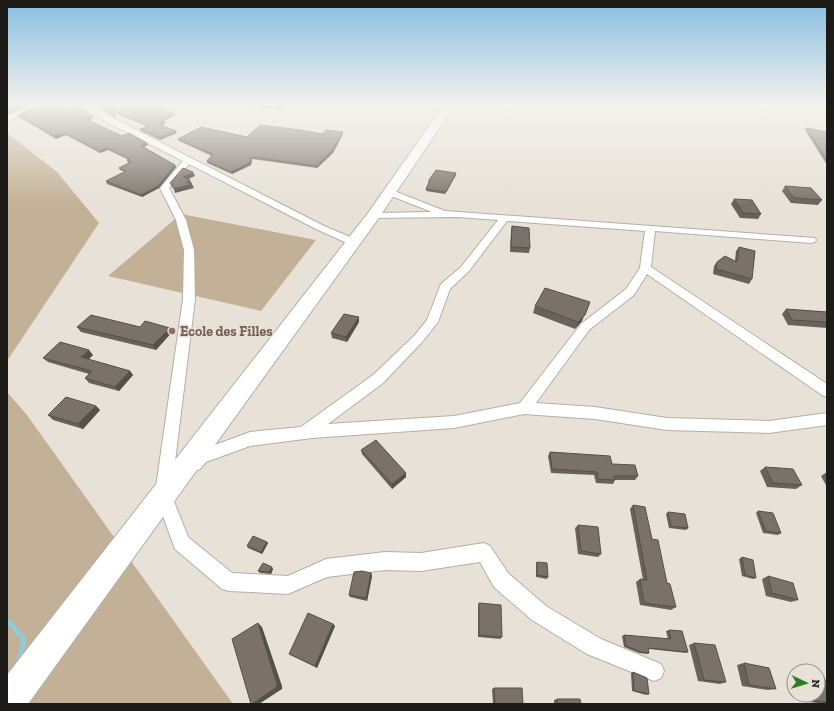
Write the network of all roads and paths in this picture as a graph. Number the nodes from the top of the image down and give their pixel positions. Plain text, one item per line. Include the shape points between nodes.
1 (145, 138) edge
2 (427, 138) edge
3 (188, 160) junction
4 (389, 192) junction
5 (450, 215) junction
6 (373, 216) junction
7 (504, 218) junction
8 (650, 230) junction
9 (811, 240) dead end
10 (353, 242) junction
11 (645, 268) junction
12 (827, 391) edge
13 (524, 408) junction
14 (827, 420) edge
15 (301, 433) junction
16 (163, 494) junction
17 (654, 671) dead end
18 (7, 704) edge

1 - 3 street
2 - 4 main road
3 - 10 street
3 - 16 street via 164,188 181,220 189,250 189,299
4 - 5 street
4 - 6 main road
5 - 6 street
5 - 7 street
6 - 10 main road
7 - 8 street
7 - 15 street via 465,269 445,287 432,322 418,339 378,379 313,428
8 - 9 street
8 - 11 street
10 - 16 main road
11 - 12 street
11 - 13 street via 630,292 585,327
13 - 14 street via 595,413 674,425 769,428
13 - 15 street via 454,422
15 - 16 street via 250,439 201,457
16 - 17 street via 181,543 229,582 288,585 326,568 385,560 421,562 484,552 501,580 539,613 594,647
16 - 18 main road

